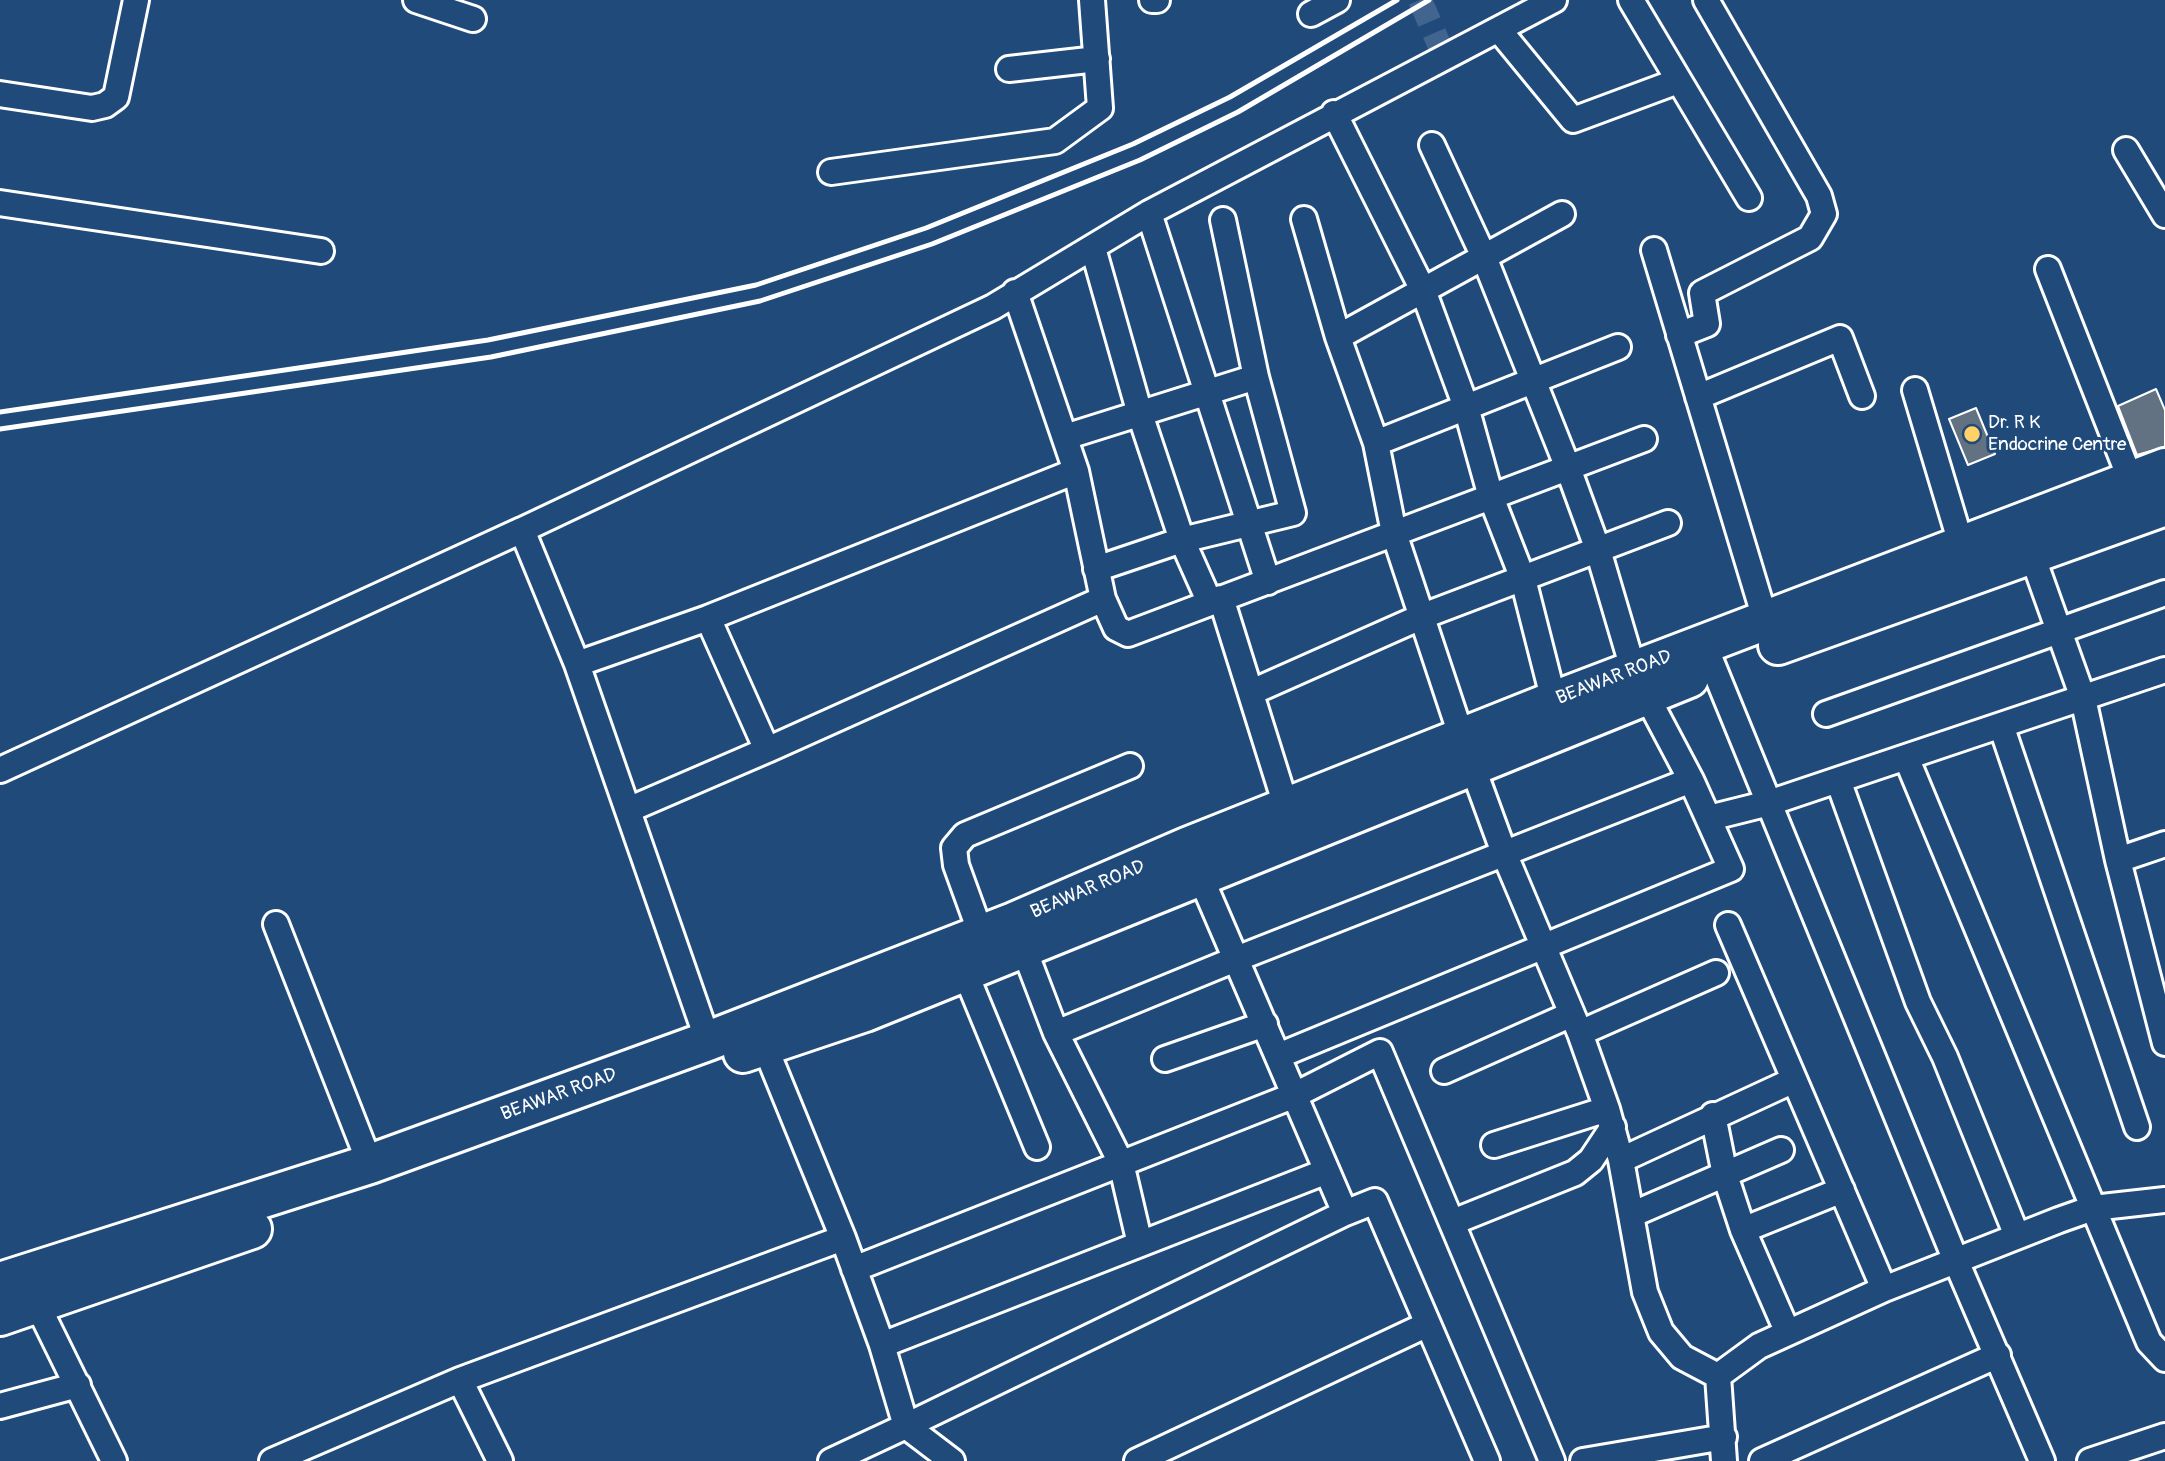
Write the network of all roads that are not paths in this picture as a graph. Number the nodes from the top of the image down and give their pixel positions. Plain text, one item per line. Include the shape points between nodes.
1 (136, 0) edge
2 (416, 0) edge
3 (1092, 0) edge
4 (1337, 0) edge
5 (1554, 0) edge
6 (1631, 0) edge
7 (1706, 0) edge
8 (1311, 14) dead end
9 (473, 19) dead end
10 (1499, 30) junction
11 (1097, 59) junction
12 (1009, 69) dead end
13 (1678, 81) junction
14 (0, 94) edge
15 (1334, 113) junction
16 (1433, 145) dead end
17 (2126, 150) dead end
18 (831, 172) dead end
19 (1749, 198) dead end
20 (0, 203) edge
21 (1149, 213) junction
22 (1562, 214) dead end
23 (2165, 215) edge
24 (1304, 219) dead end
25 (1223, 220) dead end
26 (1093, 248) junction
27 (1654, 250) dead end
28 (321, 251) dead end
29 (1484, 257) junction
30 (2048, 269) dead end
31 (1423, 290) junction
32 (1015, 292) junction
33 (1679, 335) junction
34 (1338, 337) junction
35 (1618, 347) dead end
36 (1256, 377) junction
37 (1534, 380) junction
38 (1915, 390) dead end
39 (1205, 393) junction
40 (1862, 396) dead end
41 (1699, 397) junction
42 (1466, 407) junction
43 (1140, 414) junction
44 (1065, 437) junction
45 (1644, 439) dead end
46 (1376, 443) junction
47 (1568, 468) junction
48 (1076, 471) junction
49 (2148, 475) edge
50 (1491, 496) junction
51 (2165, 506) edge
52 (1668, 523) dead end
53 (1248, 524) junction
54 (522, 530) junction
55 (1394, 533) junction
56 (1182, 540) junction
57 (2026, 540) junction
58 (1962, 547) junction
59 (1598, 550) junction
60 (1096, 569) junction
61 (1522, 579) junction
62 (1268, 582) junction
63 (2165, 593) edge
64 (1103, 599) junction
65 (1215, 600) junction
66 (1423, 617) junction
67 (708, 618) junction
68 (1766, 622) junction
69 (2058, 629) junction
70 (1709, 656) junction
71 (577, 664) junction
72 (2165, 670) edge
73 (1641, 683) junction
74 (1252, 692) junction
75 (2082, 698) junction
76 (1554, 701) junction
77 (1826, 714) dead end
78 (2001, 725) junction
79 (767, 750) junction
80 (1468, 752) junction
81 (1906, 757) junction
82 (1130, 766) dead end
83 (0, 770) edge
84 (1691, 780) junction
85 (1838, 780) junction
86 (1769, 803) junction
87 (1287, 809) junction
88 (628, 810) junction
89 (1709, 818) junction
90 (2165, 844) edge
91 (1504, 853) junction
92 (2118, 860) junction
93 (1194, 862) junction
94 (276, 924) dead end
95 (1728, 925) dead end
96 (987, 944) junction
97 (1544, 946) junction
98 (1236, 958) junction
99 (1716, 973) dead end
100 (2160, 1005) edge
101 (1576, 1023) junction
102 (1265, 1024) junction
103 (1056, 1033) junction
104 (759, 1034) junction
105 (708, 1041) junction
106 (2165, 1042) edge
107 (1278, 1056) junction
108 (1164, 1059) dead end
109 (1444, 1072) dead end
110 (1794, 1080) junction
111 (1295, 1095) junction
112 (1713, 1115) junction
113 (2137, 1127) dead end
114 (1615, 1137) junction
115 (1494, 1145) dead end
116 (1037, 1147) dead end
117 (1781, 1150) dead end
118 (1121, 1163) junction
119 (370, 1164) junction
120 (1327, 1171) junction
121 (1725, 1175) junction
122 (1842, 1191) junction
123 (2165, 1200) edge
124 (2093, 1208) junction
125 (1345, 1213) junction
126 (1631, 1215) junction
127 (1453, 1222) junction
128 (1743, 1230) junction
129 (2017, 1236) junction
130 (843, 1238) junction
131 (1140, 1244) junction
132 (1956, 1261) junction
133 (854, 1269) junction
134 (0, 1282) edge
135 (1884, 1289) junction
136 (37, 1304) junction
137 (0, 1316) edge
138 (1428, 1324) junction
139 (1787, 1331) junction
140 (882, 1345) junction
141 (1998, 1355) junction
142 (2165, 1359) edge
143 (1718, 1376) junction
144 (460, 1380) junction
145 (78, 1385) junction
146 (0, 1406) edge
147 (906, 1426) junction
148 (2165, 1436) edge
149 (1724, 1449) edge
150 (2137, 1454) edge
151 (2102, 1459) edge
152 (1588, 1460) edge
153 (114, 1461) edge
154 (272, 1461) edge
155 (500, 1461) edge
156 (831, 1461) edge
157 (952, 1461) edge
158 (1137, 1461) edge
159 (1487, 1461) edge
160 (1552, 1461) edge
161 (1762, 1461) edge
162 (2042, 1461) edge

1 - 14 street via 116,97 105,105 92,108
2 - 9 street
3 - 11 street
4 - 8 street
5 - 10 street
6 - 13 street
7 - 33 street via 1819,196 1824,214 1810,237 1702,293 1707,324
10 - 13 street via 1573,120
10 - 15 street
11 - 12 street
11 - 18 street via 1100,108 1055,141
13 - 19 street
15 - 21 street
15 - 31 street
16 - 29 street
17 - 23 street
20 - 28 street
21 - 26 street
21 - 39 street
22 - 29 street
24 - 34 street
25 - 36 street
26 - 32 street
26 - 43 street
27 - 33 street
29 - 31 street
29 - 37 street
30 - 49 street
31 - 34 street
31 - 42 street
32 - 44 street
32 - 54 street via 986,311
33 - 41 street
34 - 46 street
35 - 37 street
36 - 39 street
36 - 53 street via 1293,513
37 - 42 street
37 - 47 street
38 - 58 street
39 - 43 street
39 - 53 street
40 - 41 street via 1840,338
41 - 68 street
42 - 46 street
42 - 50 street
43 - 44 street
43 - 56 street
44 - 48 street
45 - 47 street
46 - 55 street
47 - 50 street
47 - 59 street
48 - 60 street
48 - 67 street
49 - 57 main road, BEAWAR ROAD
50 - 55 street
50 - 61 street
51 - 57 main road, BEAWAR ROAD
52 - 59 street
53 - 56 street
53 - 62 street
54 - 71 street
54 - 83 street
55 - 62 street
55 - 66 street
56 - 60 street
56 - 65 street
57 - 58 main road, BEAWAR ROAD
57 - 69 street
57 - 70 main road, BEAWAR ROAD
58 - 68 main road, BEAWAR ROAD
59 - 61 street
59 - 73 street
60 - 64 street
61 - 66 street
61 - 76 street
62 - 65 street
63 - 69 street
64 - 65 street via 1116,628 1128,634
64 - 79 street
65 - 74 street
66 - 74 street
66 - 80 street
67 - 71 street
67 - 79 street
68 - 70 main road, BEAWAR ROAD
69 - 75 street
69 - 77 street
70 - 73 main road, BEAWAR ROAD
70 - 86 street
71 - 88 street
72 - 75 street
73 - 76 main road, BEAWAR ROAD
73 - 80 main road, BEAWAR ROAD
73 - 84 street
74 - 87 street
75 - 78 street
75 - 92 street
76 - 80 main road, BEAWAR ROAD
78 - 81 street
78 - 113 street
79 - 88 street
80 - 87 main road, BEAWAR ROAD
80 - 91 street
80 - 93 main road, BEAWAR ROAD
81 - 85 street
81 - 124 street
82 - 96 street via 965,835 954,848 956,865
84 - 89 street
84 - 91 street
85 - 86 street
85 - 129 street via 1919,1002
86 - 89 street
86 - 132 street
87 - 93 main road, BEAWAR ROAD
88 - 105 street
89 - 97 street via 1731,869
90 - 92 street
91 - 97 street
91 - 98 street
92 - 100 street
93 - 96 main road, BEAWAR ROAD
93 - 98 street
94 - 119 street
95 - 110 street
96 - 103 street
96 - 104 main road, BEAWAR ROAD
96 - 116 street
97 - 101 street
97 - 107 street
98 - 102 street
98 - 103 street
99 - 101 street
100 - 106 street
101 - 109 street
101 - 114 street
102 - 107 street
102 - 108 street
103 - 118 street
104 - 105 main road, BEAWAR ROAD
104 - 130 street
104 - 136 main road, BEAWAR ROAD via 387,1185
105 - 119 main road, BEAWAR ROAD
107 - 111 street
110 - 112 street
110 - 122 street
111 - 118 street
111 - 120 street
111 - 127 street via 1380,1052
112 - 114 street
112 - 121 street
114 - 115 street
114 - 126 street
114 - 127 street via 1575,1173
117 - 121 street
118 - 131 street
118 - 133 street
119 - 134 main road, BEAWAR ROAD
120 - 125 street
120 - 131 street
121 - 126 street
121 - 128 street
122 - 128 street
122 - 135 street
123 - 124 street
124 - 129 street
124 - 142 street via 2149,1342
125 - 138 street via 1375,1201
125 - 147 street
126 - 143 street via 1645,1292 1661,1332 1682,1357
127 - 160 street
128 - 139 street
129 - 132 street
130 - 133 street
130 - 144 street
131 - 140 street
132 - 135 street
132 - 141 street
133 - 140 street
135 - 139 street
136 - 137 main road, BEAWAR ROAD
136 - 145 street
138 - 158 street
138 - 159 street
139 - 143 street
140 - 147 street
141 - 161 street
141 - 162 street
143 - 149 street
144 - 154 street
144 - 155 street
145 - 146 street
145 - 153 street
147 - 156 street
147 - 157 street
148 - 150 street
149 - 152 street
150 - 151 street

